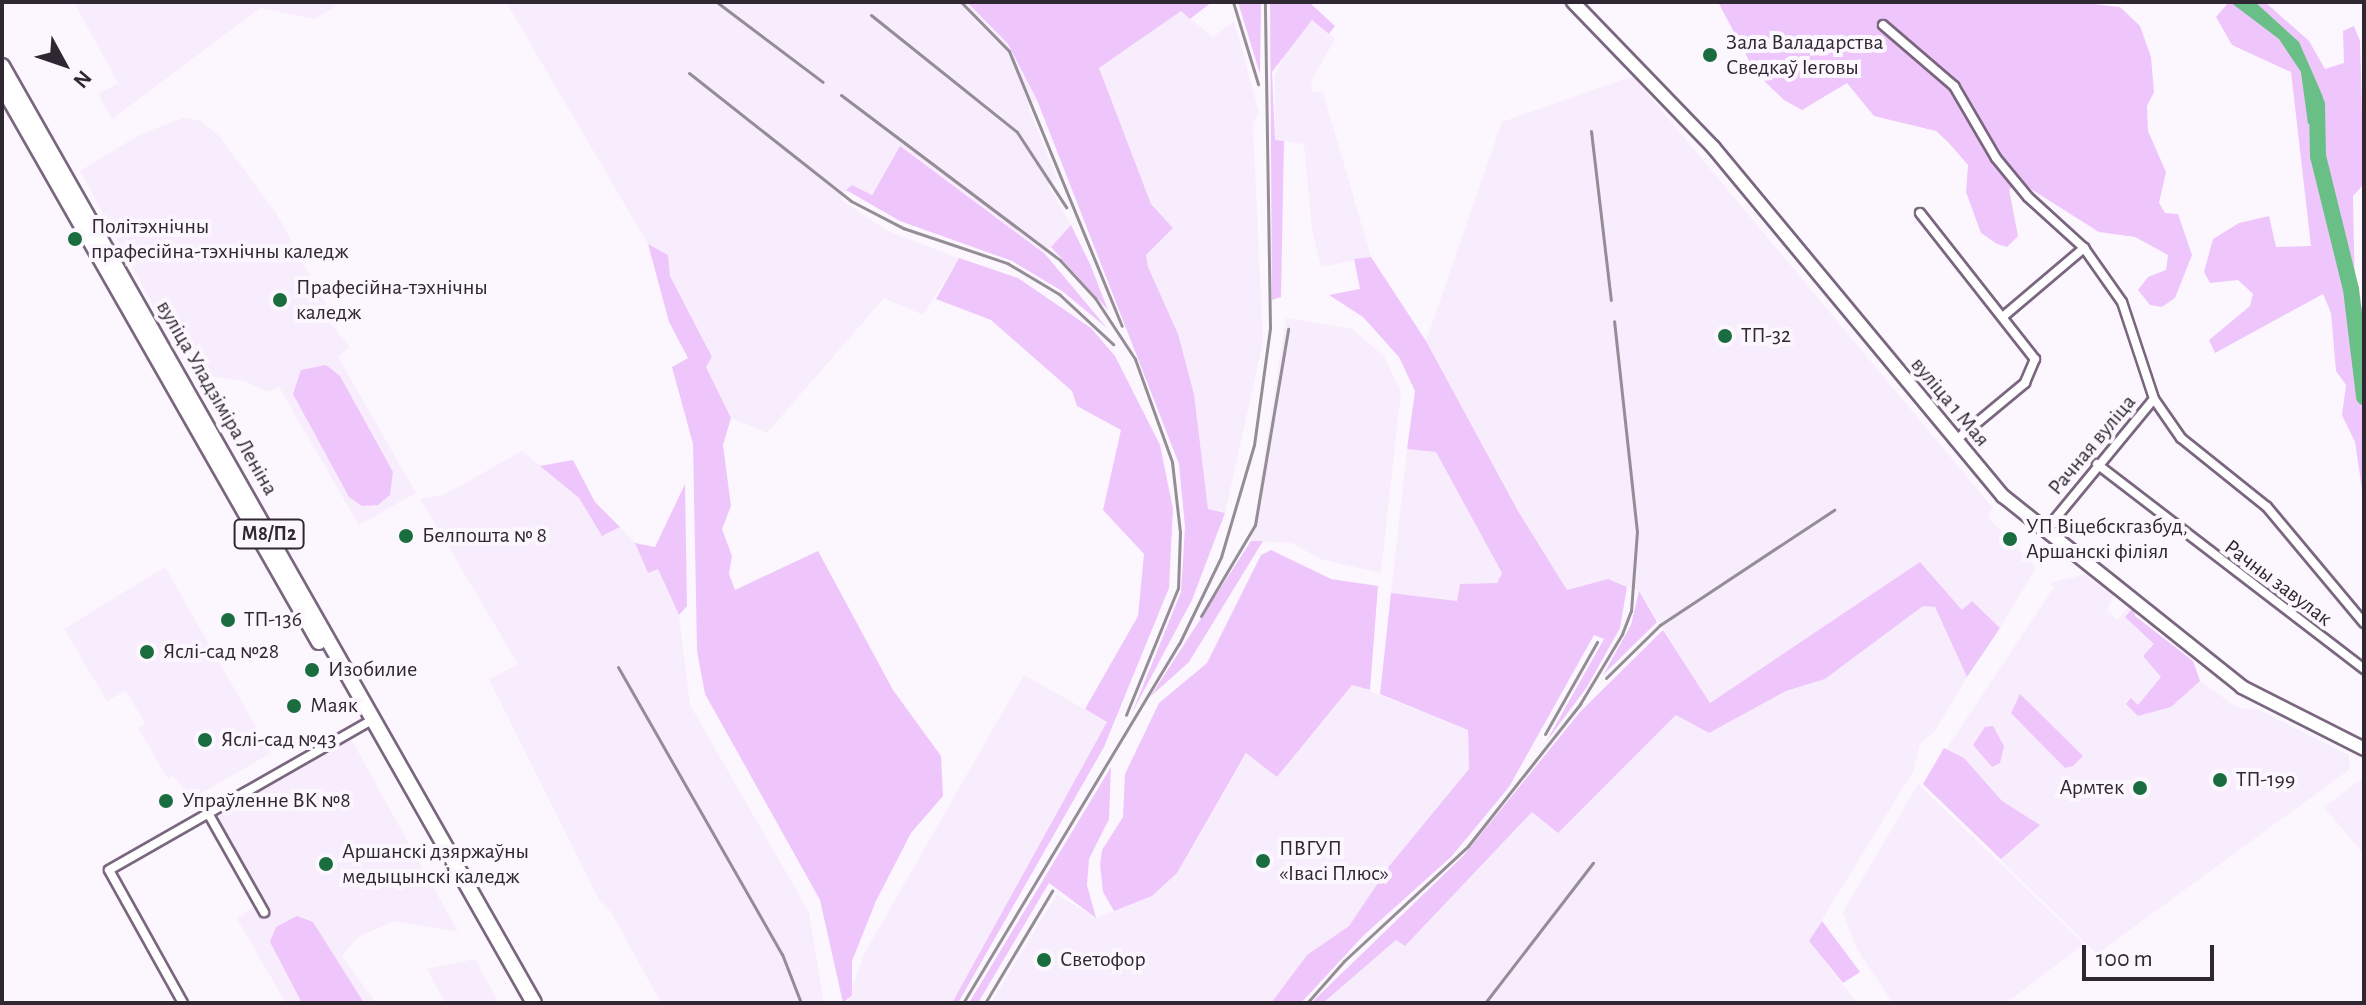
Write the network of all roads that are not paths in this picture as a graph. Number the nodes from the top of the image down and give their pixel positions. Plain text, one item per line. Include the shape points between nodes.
1 (1573, 2) edge
2 (1883, 25) dead end
3 (2, 66) edge
4 (2, 86) edge
5 (1920, 213) dead end
6 (2084, 248) junction
7 (2005, 315) junction
8 (2154, 399) junction
9 (1955, 441) junction
10 (2097, 464) junction
11 (2045, 531) junction
12 (2364, 623) edge
13 (2364, 669) edge
14 (369, 721) junction
15 (2364, 749) edge
16 (208, 813) junction
17 (264, 912) dead end
18 (183, 1003) edge
19 (524, 1003) edge
20 (534, 1003) edge

1 - 9 street, вуліца 1 Мая via 1713,147
2 - 6 street via 1954,86 1996,158 2028,197
3 - 14 main road, вуліца Уладзіміра Леніна / М8/П2
4 - 14 main road, вуліца Уладзіміра Леніна / М8/П2
5 - 7 street
6 - 7 street
6 - 8 street via 2122,302
7 - 9 street via 2029,346 2033,372
8 - 10 street, Рачная вуліца
8 - 12 street, Рачная вуліца via 2181,438 2267,507
9 - 11 street, вуліца 1 Мая via 2003,496
10 - 11 street, Рачная вуліца
10 - 13 street, Рачны завулак via 2218,562
11 - 15 street, вуліца 1 Мая via 2242,687
14 - 16 street
14 - 19 main road, вуліца Уладзіміра Леніна / М8/П2
14 - 20 main road, вуліца Уладзіміра Леніна / М8/П2
16 - 17 street
16 - 18 street via 109,870

